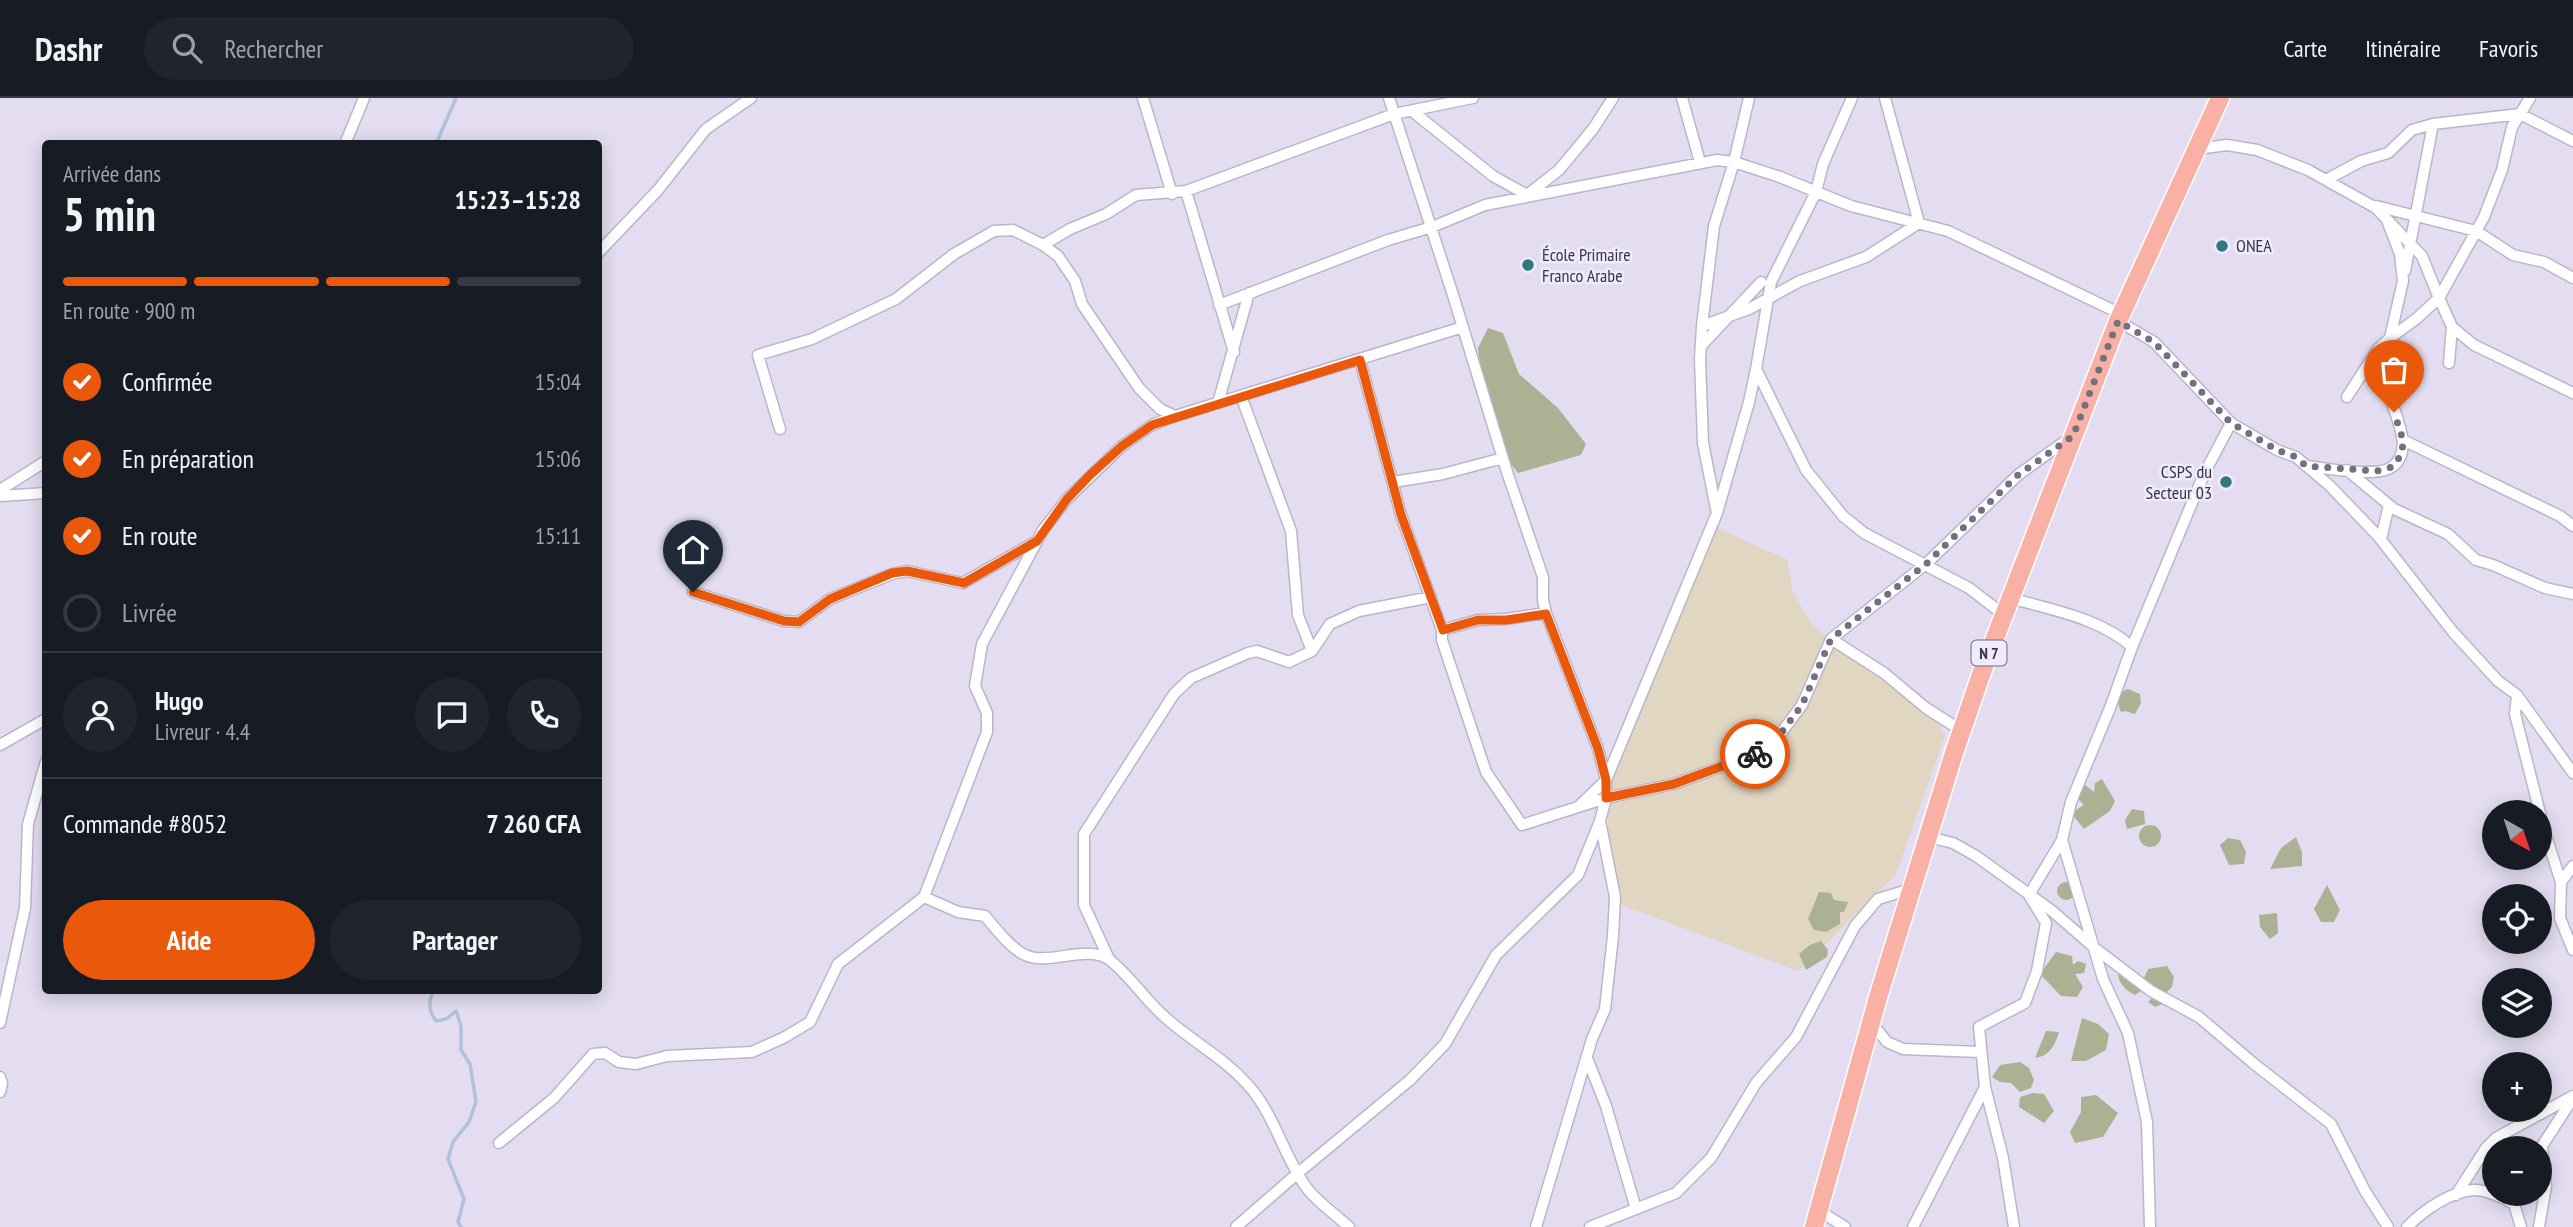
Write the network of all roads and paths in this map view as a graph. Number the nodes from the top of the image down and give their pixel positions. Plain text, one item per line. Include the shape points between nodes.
1 (364, 98) edge
2 (751, 98) edge
3 (1143, 98) edge
4 (1389, 98) edge
5 (1473, 98) edge
6 (1614, 98) edge
7 (1682, 98) edge
8 (1749, 98) edge
9 (1852, 98) edge
10 (1885, 98) edge
11 (2220, 98) edge
12 (2530, 98) edge
13 (2522, 107) edge
14 (1412, 111) junction
15 (1394, 114) junction
16 (2434, 124) junction
17 (347, 140) edge
18 (2573, 141) edge
19 (2197, 149) junction
20 (1700, 162) junction
21 (1734, 162) junction
22 (2326, 180) junction
23 (1186, 191) junction
24 (1816, 192) junction
25 (1172, 194) junction
26 (1527, 195) junction
27 (2370, 205) junction
28 (2415, 215) junction
29 (2387, 220) junction
30 (1919, 223) junction
31 (2456, 225) junction
32 (1432, 227) junction
33 (2476, 231) junction
34 (2410, 244) junction
35 (1042, 245) junction
36 (2467, 245) junction
37 (602, 249) edge
38 (2573, 278) edge
39 (2403, 281) junction
40 (1761, 282) dead end
41 (1249, 293) junction
42 (2439, 298) junction
43 (1767, 300) junction
44 (1219, 305) junction
45 (1729, 316) junction
46 (2120, 317) junction
47 (1702, 326) junction
48 (1463, 327) junction
49 (2452, 327) junction
50 (2390, 338) junction
51 (1701, 346) junction
52 (1234, 352) junction
53 (1360, 360) junction
54 (2449, 363) dead end
55 (1756, 369) junction
56 (2573, 393) edge
57 (1241, 397) junction
58 (2347, 397) dead end
59 (1219, 402) junction
60 (1175, 416) junction
61 (2231, 423) junction
62 (780, 429) dead end
63 (2073, 436) junction
64 (2403, 440) junction
65 (1503, 458) junction
66 (42, 464) edge
67 (2306, 466) junction
68 (2347, 470) junction
69 (1393, 482) junction
70 (0, 493) edge
71 (42, 493) edge
72 (2389, 505) junction
73 (1717, 513) junction
74 (2572, 527) edge
75 (2381, 539) junction
76 (1037, 541) junction
77 (1926, 564) junction
78 (693, 592) dead end
79 (2573, 594) edge
80 (1431, 597) junction
81 (2008, 606) junction
82 (1546, 614) junction
83 (1443, 630) junction
84 (1831, 639) junction
85 (2132, 648) junction
86 (1312, 651) junction
87 (2517, 695) junction
88 (42, 721) edge
89 (1962, 731) junction
90 (0, 745) edge
91 (2573, 754) edge
92 (2562, 761) junction
93 (2573, 773) edge
94 (42, 775) edge
95 (1606, 780) junction
96 (1606, 798) junction
97 (1576, 809) junction
98 (1600, 821) junction
99 (1928, 836) junction
100 (2062, 840) junction
101 (2573, 866) edge
102 (2561, 882) junction
103 (1911, 889) junction
104 (2029, 895) junction
105 (924, 897) junction
106 (2096, 949) junction
107 (2573, 950) edge
108 (1109, 959) junction
109 (0, 1023) edge
110 (1871, 1023) junction
111 (1980, 1052) junction
112 (1587, 1058) junction
113 (0, 1077) edge
114 (1986, 1087) junction
115 (0, 1092) edge
116 (2573, 1097) edge
117 (499, 1143) dead end
118 (1298, 1173) junction
119 (2456, 1195) junction
120 (1636, 1209) junction
121 (1816, 1219) edge
122 (1236, 1227) edge
123 (1349, 1227) edge
124 (1536, 1227) edge
125 (1590, 1227) edge
126 (1844, 1227) edge
127 (1913, 1227) edge
128 (2014, 1227) edge
129 (2150, 1227) edge
130 (2388, 1227) edge
131 (2407, 1227) edge
132 (2521, 1227) edge
133 (2539, 1227) edge

1 - 17 street
2 - 37 street via 706,129 658,190
3 - 25 street
4 - 15 street
5 - 14 street
6 - 26 street via 1559,170
7 - 20 street
8 - 21 street
9 - 24 street
10 - 30 street
11 - 19 highway, N 7
12 - 13 street
13 - 16 street
13 - 18 street
13 - 33 street
14 - 15 street
14 - 26 street via 1493,176
15 - 23 street
15 - 32 street
16 - 22 street via 2412,130 2388,152
16 - 28 street
19 - 22 street via 2227,145 2257,150
19 - 46 highway, N 7
20 - 21 street
20 - 26 street
21 - 24 street
21 - 47 street via 1714,226
22 - 27 street
23 - 25 street
23 - 44 street
24 - 30 street
24 - 43 street via 1771,282
25 - 35 street via 1136,195
26 - 32 street via 1485,205
27 - 28 street
27 - 29 street
28 - 31 street
28 - 34 street
29 - 34 street
29 - 39 street via 2400,254
30 - 43 street via 1866,257 1800,281
30 - 46 street via 1948,231
31 - 33 street
31 - 36 street
32 - 41 street
32 - 48 street
33 - 36 street
33 - 38 street via 2513,255 2544,262
34 - 39 street
34 - 42 street via 2422,256
35 - 60 street via 1058,256 1075,281 1082,304 1139,388 1160,409
35 - 62 street via 1013,230 993,231 954,254 896,299 812,339 758,355
36 - 42 street
39 - 50 street
40 - 45 street
41 - 44 street
41 - 52 street
42 - 49 street
42 - 50 street
43 - 45 street
43 - 55 street
44 - 52 street
45 - 47 street
45 - 51 street
46 - 61 street via 2154,342
46 - 63 highway, N 7
47 - 51 street
48 - 53 street
48 - 65 street
49 - 54 street
49 - 56 street via 2474,345
50 - 58 street
50 - 64 street via 2387,385
51 - 73 street via 1703,443
52 - 59 street
53 - 57 street
53 - 69 street
55 - 73 street
55 - 77 street via 1806,470 1843,516 1864,533
57 - 59 street
57 - 86 street via 1290,531 1298,615
59 - 60 street
60 - 76 street via 1122,446 1067,499
61 - 67 street
61 - 85 street via 2204,474
63 - 77 street via 2018,475
63 - 81 highway, N 7
64 - 68 street via 2402,454 2392,467
64 - 74 street via 2560,516
65 - 69 street
65 - 82 street via 1543,578
66 - 70 street
67 - 68 street
67 - 75 street
68 - 72 street
69 - 80 street
70 - 71 street
72 - 75 street
72 - 79 street via 2448,534 2476,560 2545,588
73 - 95 street
75 - 87 street via 2453,632
76 - 78 street via 964,583 907,571 892,573 830,599 799,622
76 - 105 street via 982,644 975,686 987,713 987,732
77 - 81 street
77 - 84 street
80 - 83 street
80 - 86 street via 1359,611 1330,624
81 - 85 street via 2078,617 2118,634
81 - 89 highway, N 7
82 - 83 street via 1478,620
82 - 95 street
83 - 97 street via 1486,772 1522,825
84 - 89 street
84 - 96 street via 1802,705 1769,749 1674,784
85 - 100 street via 2071,802
86 - 108 street via 1289,662 1257,651 1248,653 1191,678 1174,694 1084,834 1084,905
87 - 92 street
87 - 102 street via 2515,714
88 - 90 street
89 - 99 highway, N 7
91 - 92 street
92 - 93 street
94 - 109 street via 28,824 25,908
95 - 96 street
95 - 97 street
96 - 97 street
96 - 98 street
98 - 112 street via 1615,897 1613,936 1605,1009
98 - 118 street via 1578,875 1496,955 1445,1044 1410,1080
99 - 103 highway, N 7
99 - 104 street via 1976,856
100 - 104 street
100 - 106 street
101 - 102 street
102 - 107 street via 2560,918
103 - 110 highway, N 7
103 - 120 street via 1878,899 1856,926 1796,1037 1756,1083 1712,1158 1676,1193
104 - 106 street
104 - 111 street via 2046,923 2037,971 2025,1003 1979,1027
105 - 108 street via 958,912 985,916 1024,954 1037,958 1085,954
105 - 117 street via 838,964 810,1022 785,1037 752,1052 667,1056 636,1065 605,1053 593,1054 554,1098
106 - 129 street via 2103,979 2128,1033 2147,1122
106 - 130 street via 2151,990 2199,1017 2331,1124
108 - 118 street via 1163,1016 1217,1055 1248,1086 1268,1112
110 - 111 street via 1887,1042 1903,1049
110 - 121 highway, N 7
111 - 114 street
112 - 120 street
112 - 124 street
113 - 115 street
114 - 127 street
114 - 128 street
116 - 119 street via 2496,1138
116 - 133 street via 2542,1146 2546,1186
118 - 122 street
118 - 123 street via 1307,1189
119 - 131 street via 2421,1213
119 - 132 street via 2475,1190 2505,1199 2514,1204
120 - 125 street
121 - 126 street

